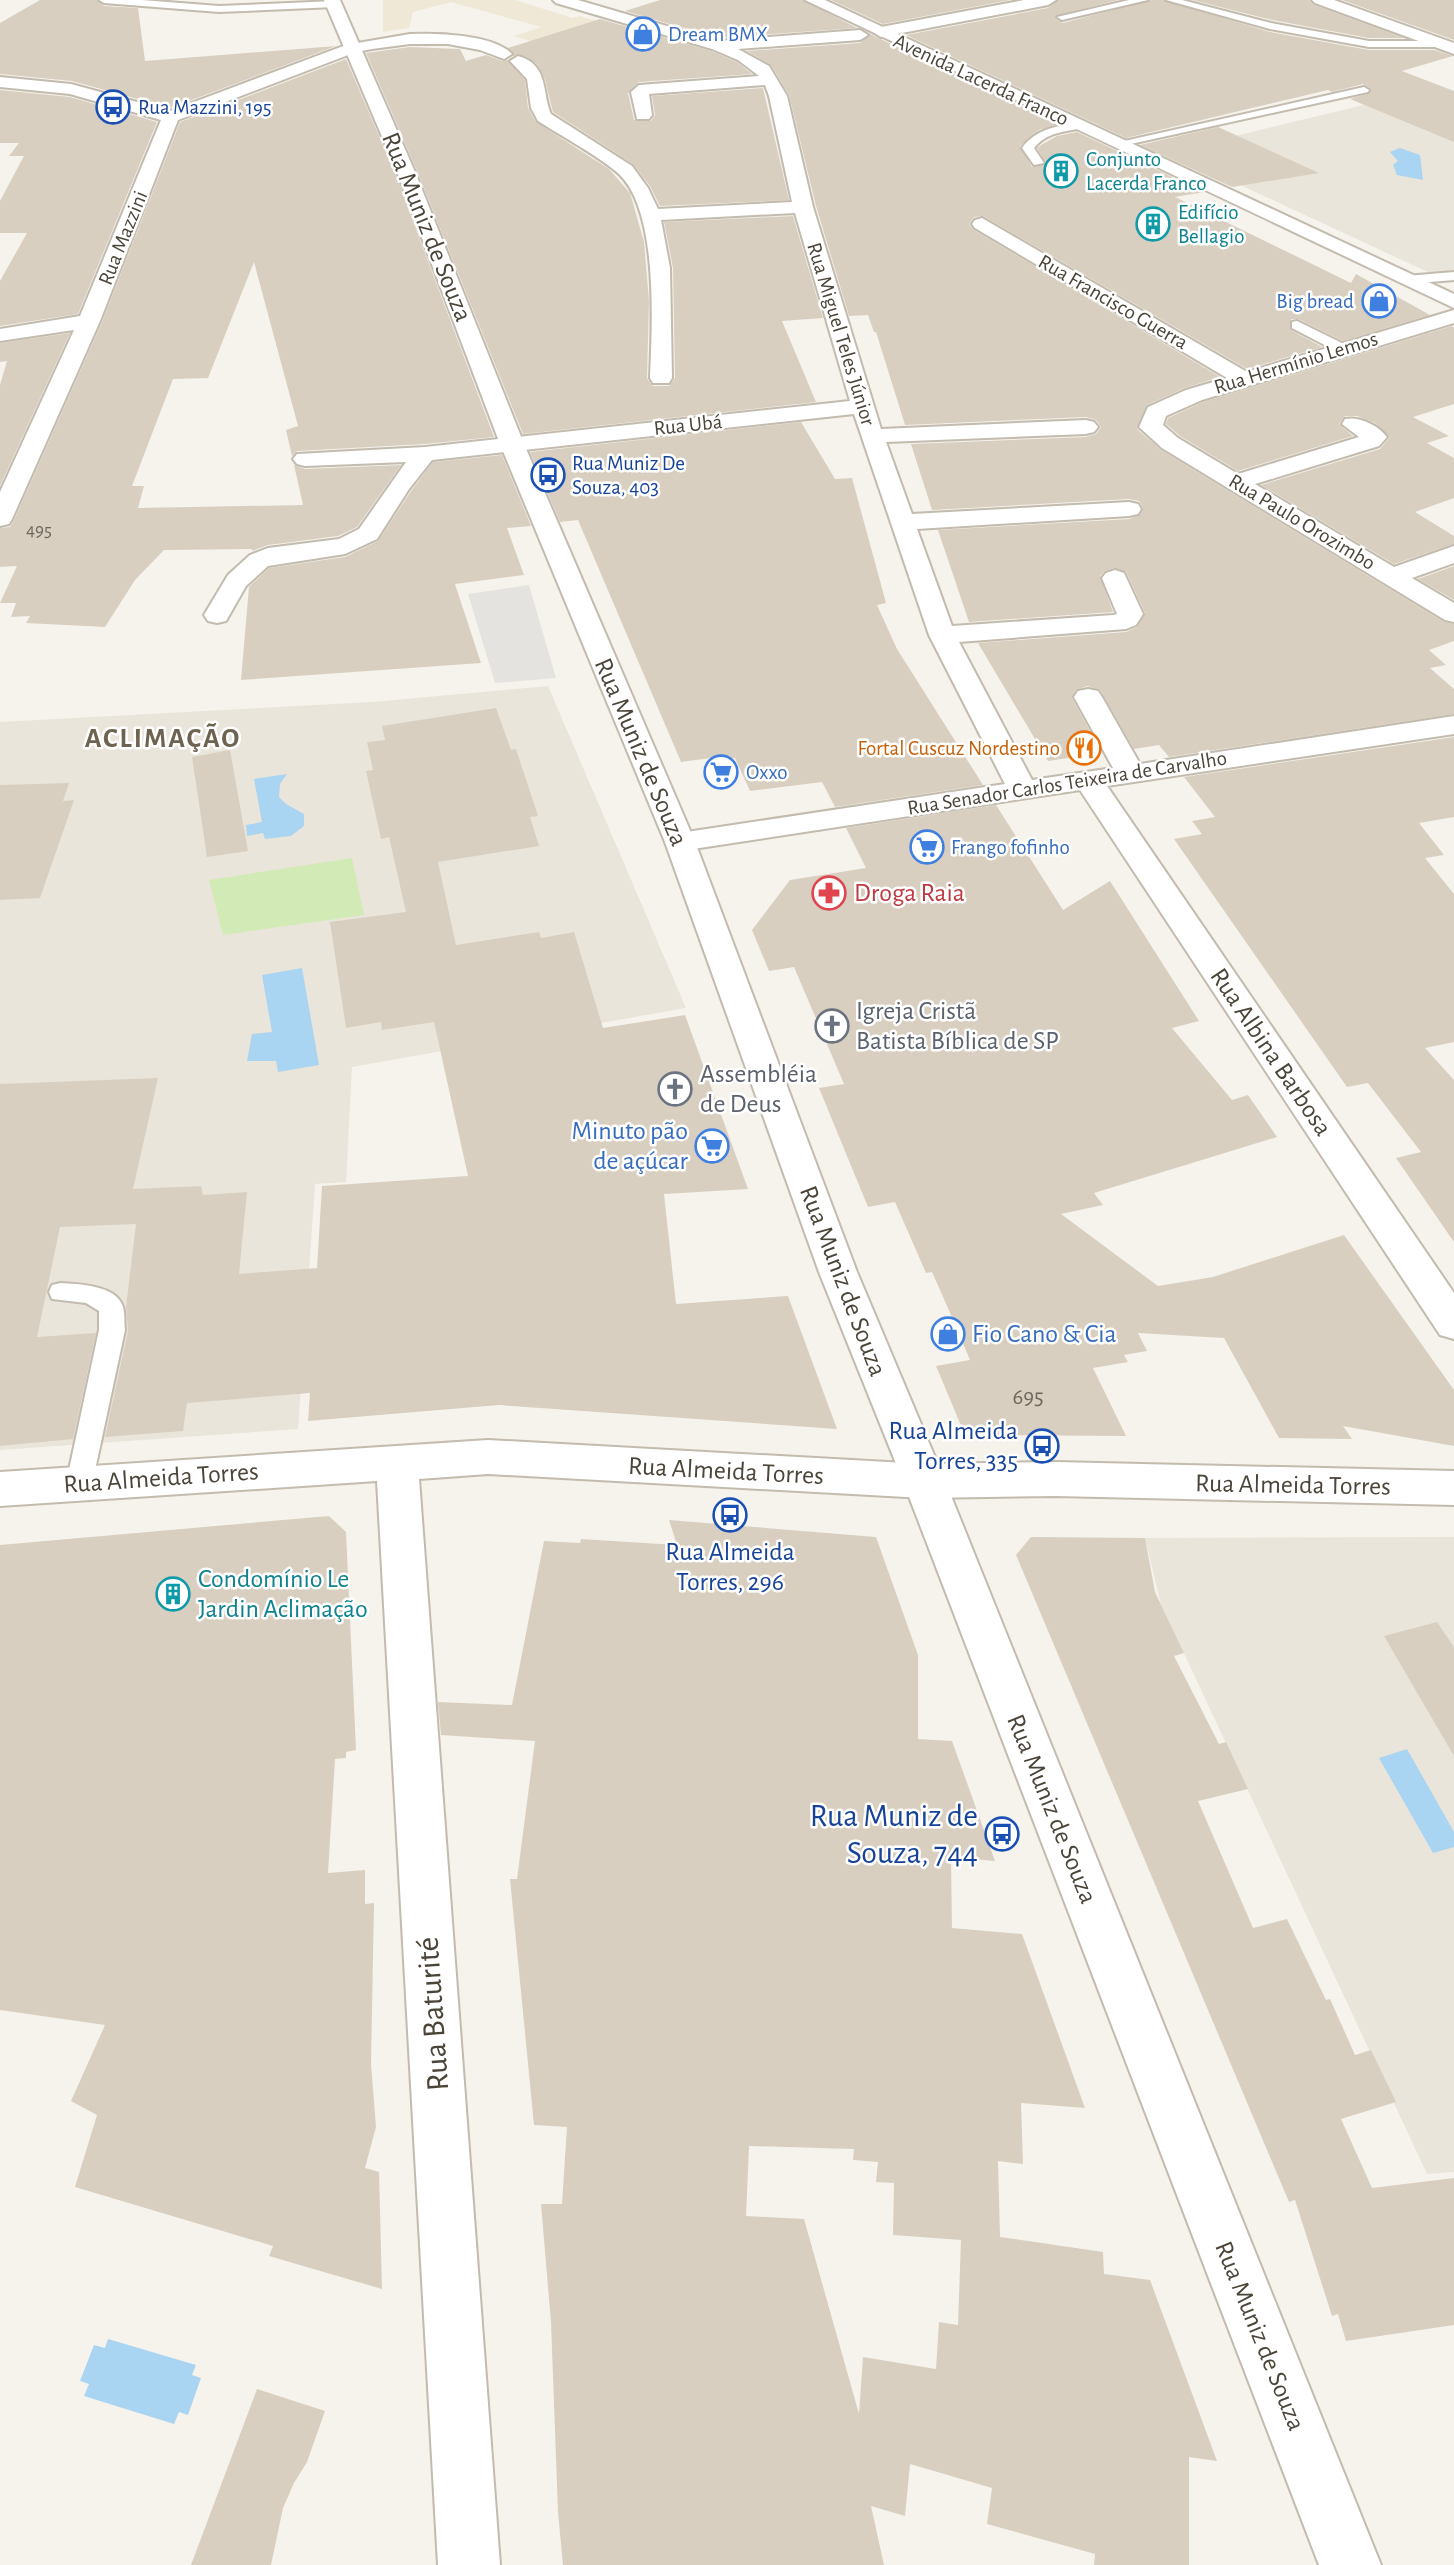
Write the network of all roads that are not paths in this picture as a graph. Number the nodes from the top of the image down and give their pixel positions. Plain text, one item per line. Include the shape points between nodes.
1 (104, 0) edge
2 (561, 0) edge
3 (813, 0) edge
4 (1048, 0) edge
5 (1143, 0) edge
6 (1171, 0) edge
7 (1320, 0) edge
8 (334, 2) edge
9 (1062, 17) dead end
10 (881, 32) junction
11 (860, 35) dead end
12 (718, 46) junction
13 (1446, 46) edge
14 (352, 48) junction
15 (771, 80) junction
16 (0, 82) edge
17 (1364, 90) dead end
18 (643, 115) dead end
19 (171, 117) junction
20 (1079, 126) junction
21 (1117, 144) junction
22 (1038, 163) dead end
23 (803, 207) junction
24 (650, 215) junction
25 (982, 224) dead end
26 (1454, 276) edge
27 (1406, 280) junction
28 (1454, 302) edge
29 (1454, 316) edge
30 (89, 321) junction
31 (1297, 325) dead end
32 (0, 335) edge
33 (1343, 349) junction
34 (662, 378) dead end
35 (1244, 379) junction
36 (864, 406) junction
37 (1353, 424) dead end
38 (1086, 427) dead end
39 (1151, 427) joint
40 (872, 436) junction
41 (512, 444) junction
42 (425, 454) junction
43 (305, 459) dead end
44 (1235, 482) junction
45 (1129, 509) dead end
46 (0, 519) edge
47 (903, 522) junction
48 (1454, 554) edge
49 (1392, 576) junction
50 (1115, 578) dead end
51 (1454, 614) edge
52 (217, 615) dead end
53 (942, 635) junction
54 (1088, 697) dead end
55 (1454, 725) edge
56 (1131, 774) junction
57 (1088, 780) junction
58 (1023, 790) junction
59 (680, 842) junction
60 (61, 1292) dead end
61 (1454, 1324) edge
62 (397, 1462) junction
63 (925, 1481) junction
64 (79, 1484) junction
65 (1454, 1488) edge
66 (0, 1489) edge
67 (469, 2565) edge
68 (1350, 2565) edge

1 - 8 lane via 219,9
2 - 12 street
3 - 10 street, Avenida Lacerda Franco
4 - 10 street
5 - 9 lane
6 - 13 lane via 1270,26 1369,44
7 - 13 street
8 - 14 street, Rua Muniz de Souza
10 - 20 street, Avenida Lacerda Franco
11 - 12 street
12 - 15 street via 755,63
14 - 19 street
14 - 24 street via 442,38 474,42 511,57 538,79 539,108 544,117 633,178
14 - 41 street, Rua Muniz de Souza via 406,172
15 - 18 street via 645,89 639,92
15 - 23 street, Rua Miguel Teles Júnior
16 - 19 street via 71,89
17 - 21 lane
19 - 30 street, Rua Mazzini
20 - 21 street, Avenida Lacerda Franco
20 - 22 lane via 1035,138 1028,148
21 - 27 street, Avenida Lacerda Franco
23 - 24 street
23 - 36 street, Rua Miguel Teles Júnior
24 - 34 street via 661,268
25 - 35 street, Rua Francisco Guerra
26 - 27 lane
27 - 28 street, Avenida Lacerda Franco
29 - 33 street, Rua Hermínio Lemos
30 - 32 street
30 - 46 street, Rua Mazzini
31 - 33 lane
33 - 35 street, Rua Hermínio Lemos
35 - 39 street, Rua Hermínio Lemos via 1171,404 1156,412
36 - 40 street, Rua Miguel Teles Júnior
36 - 41 street, Rua Ubá
37 - 44 street via 1375,437
38 - 40 street
39 - 44 street, Rua Paulo Orozimbo
40 - 47 street, Rua Miguel Teles Júnior
41 - 42 street, Rua Ubá
41 - 59 street, Rua Muniz de Souza
42 - 43 street, Rua Ubá
42 - 52 street via 368,534 345,546 257,560 242,573
44 - 49 street, Rua Paulo Orozimbo
45 - 47 street
47 - 53 street, Rua Miguel Teles Júnior
48 - 49 street
49 - 51 street, Rua Paulo Orozimbo
50 - 53 street via 1130,614 1117,623
53 - 58 street, Rua Miguel Teles Júnior
54 - 56 street
55 - 56 street, Rua Senador Carlos Teixeira de Carvalho
56 - 57 street, Rua Senador Carlos Teixeira de Carvalho
57 - 58 street, Rua Senador Carlos Teixeira de Carvalho
57 - 61 street, Rua Albina Barbosa
58 - 59 street, Rua Senador Carlos Teixeira de Carvalho
59 - 63 street, Rua Muniz de Souza via 838,1272
60 - 64 lane via 91,1294 111,1307 112,1330
62 - 63 street, Rua Almeida Torres via 488,1457
62 - 64 street, Rua Almeida Torres
62 - 67 street, Rua Baturité
63 - 65 street, Rua Almeida Torres via 1056,1479
63 - 68 street, Rua Muniz de Souza
64 - 66 street, Rua Almeida Torres

